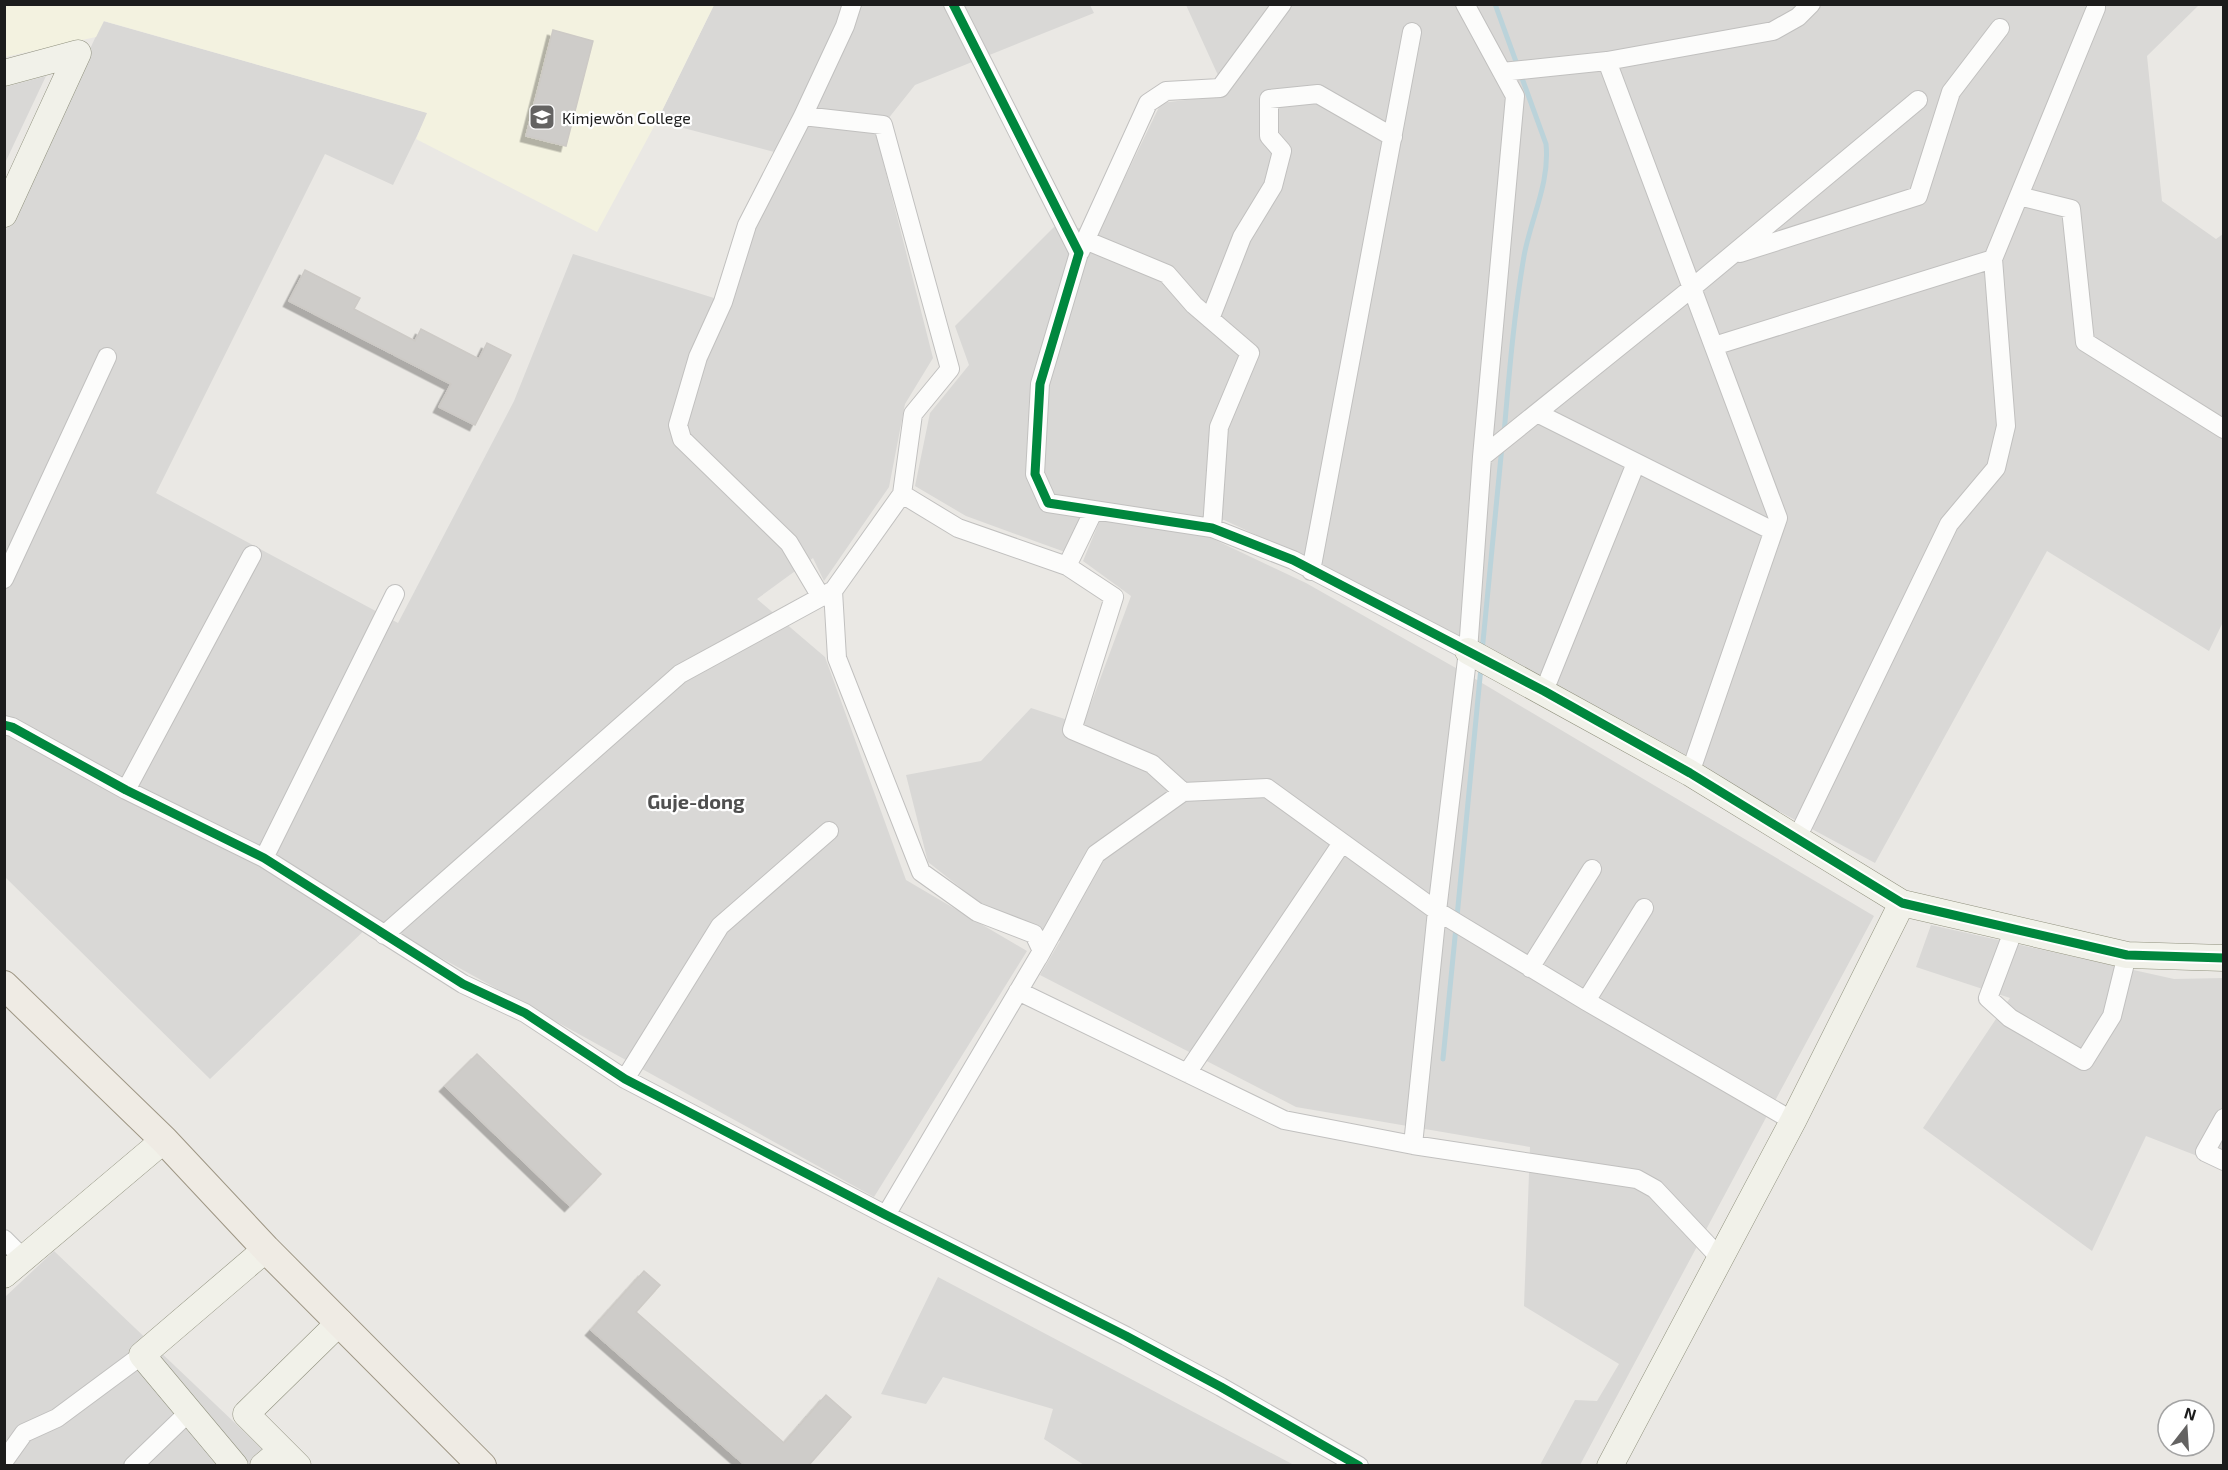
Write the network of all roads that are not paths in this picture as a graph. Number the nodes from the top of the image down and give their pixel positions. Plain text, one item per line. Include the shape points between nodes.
1 (852, 4) edge
2 (954, 4) edge
3 (1282, 4) edge
4 (1465, 4) edge
5 (1811, 4) edge
6 (2096, 4) edge
7 (2000, 28) dead end
8 (1412, 32) dead end
9 (1608, 61) junction
10 (1502, 72) junction
11 (4, 73) edge
12 (1918, 100) dead end
13 (802, 116) junction
14 (1393, 137) junction
15 (2019, 196) junction
16 (4, 214) edge
17 (1082, 247) junction
18 (1731, 256) junction
19 (1993, 259) junction
20 (1692, 288) junction
21 (1210, 319) junction
22 (1714, 346) junction
23 (107, 357) dead end
24 (1537, 413) junction
25 (2223, 429) edge
26 (1482, 457) junction
27 (1636, 463) junction
28 (902, 494) junction
29 (1095, 510) junction
30 (1212, 528) junction
31 (1773, 531) junction
32 (252, 555) dead end
33 (1066, 566) junction
34 (1311, 571) junction
35 (4, 579) edge
36 (395, 594) dead end
37 (827, 594) junction
38 (1477, 656) junction
39 (1544, 691) junction
40 (4, 725) edge
41 (1690, 773) junction
42 (126, 790) junction
43 (1182, 792) junction
44 (829, 831) dead end
45 (1797, 838) junction
46 (1342, 843) junction
47 (264, 858) junction
48 (1592, 869) dead end
49 (1902, 903) junction
50 (1644, 908) dead end
51 (1437, 911) junction
52 (2014, 929) junction
53 (384, 935) junction
54 (1042, 951) junction
55 (2127, 955) junction
56 (2223, 958) edge
57 (1530, 968) junction
58 (4, 985) edge
59 (1018, 992) junction
60 (1586, 1001) junction
61 (1187, 1073) junction
62 (625, 1079) junction
63 (2223, 1118) edge
64 (1792, 1121) junction
65 (164, 1140) junction
66 (1413, 1145) junction
67 (2223, 1161) edge
68 (886, 1215) junction
69 (4, 1239) edge
70 (266, 1249) junction
71 (1721, 1259) junction
72 (14, 1267) edge
73 (340, 1322) junction
74 (142, 1355) junction
75 (189, 1412) junction
76 (281, 1460) edge
77 (4, 1461) edge
78 (133, 1466) edge
79 (235, 1466) edge
80 (482, 1466) edge
81 (1359, 1466) edge
82 (1610, 1466) edge

1 - 13 street
2 - 17 street
3 - 17 street via 1220,88 1166,91 1148,103
4 - 10 street
5 - 9 street via 1798,17 1773,31
6 - 15 street
7 - 18 street via 1951,92 1918,196
8 - 14 street
9 - 10 street
9 - 20 street
10 - 26 street via 1515,96
11 - 16 street via 78,53
12 - 18 street
13 - 28 street via 883,125 950,369 913,414
13 - 37 street via 747,225 723,302 698,357 678,425 682,439 789,543
14 - 21 street via 1318,94 1269,99 1269,136 1282,151 1273,186 1242,237
14 - 34 street
15 - 19 street
15 - 25 street via 2072,209 2085,342
17 - 21 street via 1167,274
17 - 29 street via 1040,384 1035,474 1048,503
18 - 20 street
19 - 22 street
19 - 45 street via 2006,426 1996,468 1949,524
20 - 22 street
20 - 24 street
21 - 30 street via 1250,353 1220,427
22 - 31 street via 1778,518
23 - 35 street
24 - 26 street
24 - 27 street
26 - 38 street
27 - 31 street
27 - 39 street
28 - 33 street via 958,528
28 - 37 street
29 - 30 street
29 - 33 street
30 - 34 street
31 - 41 street
32 - 42 street
33 - 43 street via 1114,597 1072,730 1152,764
34 - 38 street
36 - 47 street
37 - 53 street via 680,674
37 - 54 street via 837,658 921,872 977,912 1034,934
38 - 39 street
38 - 51 street
39 - 41 street
40 - 42 street
41 - 45 street
42 - 47 street
43 - 46 street via 1267,788
43 - 54 street via 1096,854
44 - 62 street via 720,926
45 - 49 street
46 - 51 street
46 - 61 street
47 - 53 street
48 - 57 street
49 - 52 street
49 - 64 street
50 - 60 street
51 - 57 street
51 - 66 street
52 - 55 street
52 - 55 street via 1988,998 2010,1018 2084,1061 2112,1016
53 - 62 street via 463,984 525,1013
54 - 59 street
55 - 56 street
57 - 60 street
58 - 65 main road
59 - 61 street
59 - 68 street
60 - 64 street
61 - 66 street via 1284,1120
62 - 68 street
63 - 67 street via 2205,1152
64 - 71 street
65 - 70 main road
65 - 72 street
66 - 71 street via 1637,1179 1655,1189
68 - 81 street via 1183,1367
69 - 72 street
70 - 73 main road
70 - 74 street
71 - 82 street
73 - 76 street via 246,1414
73 - 80 main road
74 - 75 street
74 - 77 street via 57,1418 24,1433
75 - 78 street
75 - 79 street

